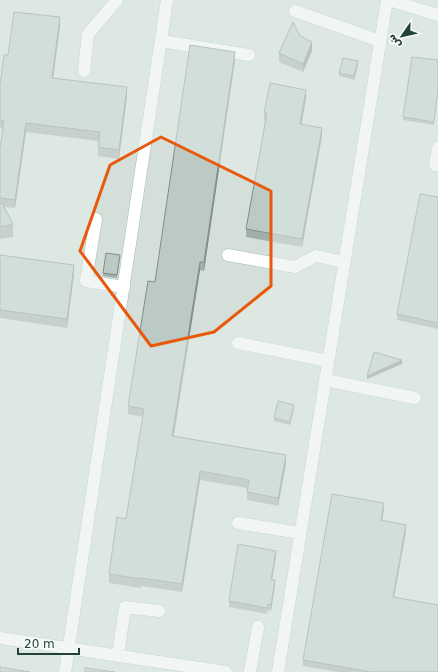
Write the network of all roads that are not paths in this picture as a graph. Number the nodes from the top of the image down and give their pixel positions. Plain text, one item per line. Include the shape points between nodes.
1 (117, 0) edge
2 (167, 0) edge
3 (388, 0) edge
4 (295, 11) dead end
5 (438, 15) edge
6 (161, 41) junction
7 (380, 41) junction
8 (250, 54) dead end
9 (84, 71) dead end
10 (438, 148) edge
11 (435, 165) dead end
12 (96, 219) dead end
13 (228, 255) dead end
14 (344, 262) junction
15 (124, 287) junction
16 (238, 343) dead end
17 (328, 361) junction
18 (325, 380) junction
19 (415, 398) dead end
20 (238, 523) dead end
21 (300, 533) junction
22 (159, 611) dead end
23 (258, 627) dead end
24 (0, 638) edge
25 (68, 648) junction
26 (118, 655) junction
27 (204, 670) edge
28 (65, 672) edge
29 (226, 672) edge
30 (250, 672) edge
31 (278, 672) edge

1 - 9 lane via 88,34
2 - 6 lane
3 - 5 lane
3 - 7 lane
4 - 7 lane
6 - 8 lane
6 - 15 lane
7 - 14 lane
10 - 11 lane
12 - 15 lane via 86,280
13 - 14 lane via 295,266 316,256
14 - 17 lane
15 - 25 lane
16 - 17 lane
17 - 18 lane
18 - 19 lane
18 - 21 lane
20 - 21 lane
21 - 31 lane
22 - 26 lane via 125,607
23 - 30 lane
24 - 25 lane
25 - 26 lane
25 - 28 lane
26 - 27 lane
27 - 29 lane

